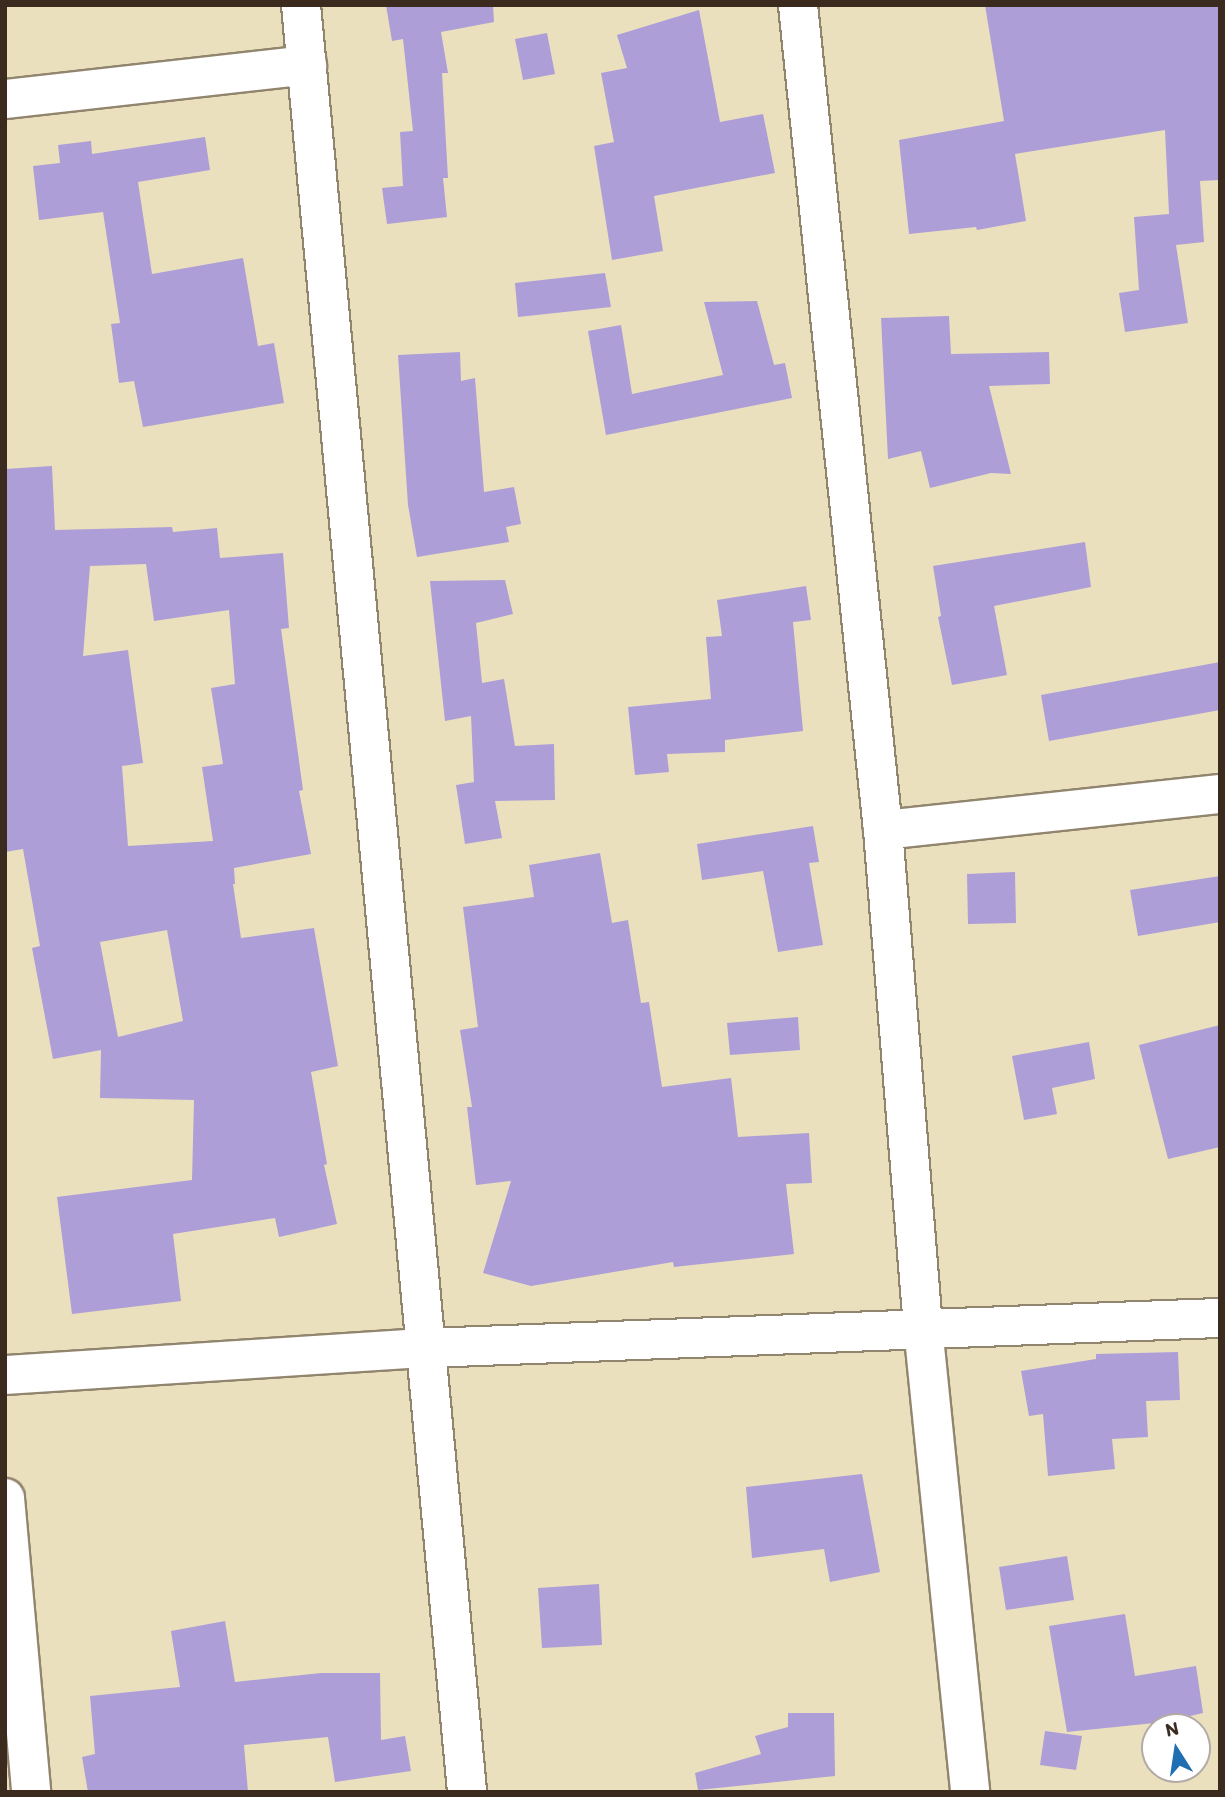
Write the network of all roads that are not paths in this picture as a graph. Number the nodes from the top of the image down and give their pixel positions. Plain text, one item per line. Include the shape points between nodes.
1 (301, 5) edge
2 (798, 5) edge
3 (307, 65) junction
4 (5, 99) edge
5 (1220, 794) edge
6 (883, 830) junction
7 (1220, 1318) edge
8 (923, 1327) junction
9 (427, 1348) junction
10 (5, 1375) edge
11 (5, 1498) edge
12 (32, 1792) edge
13 (467, 1792) edge
14 (970, 1792) edge

1 - 3 street
2 - 6 street
3 - 4 street
3 - 9 street
5 - 6 street
6 - 8 street
7 - 8 street
8 - 9 street
8 - 14 street
9 - 10 street
9 - 13 street
11 - 12 street

